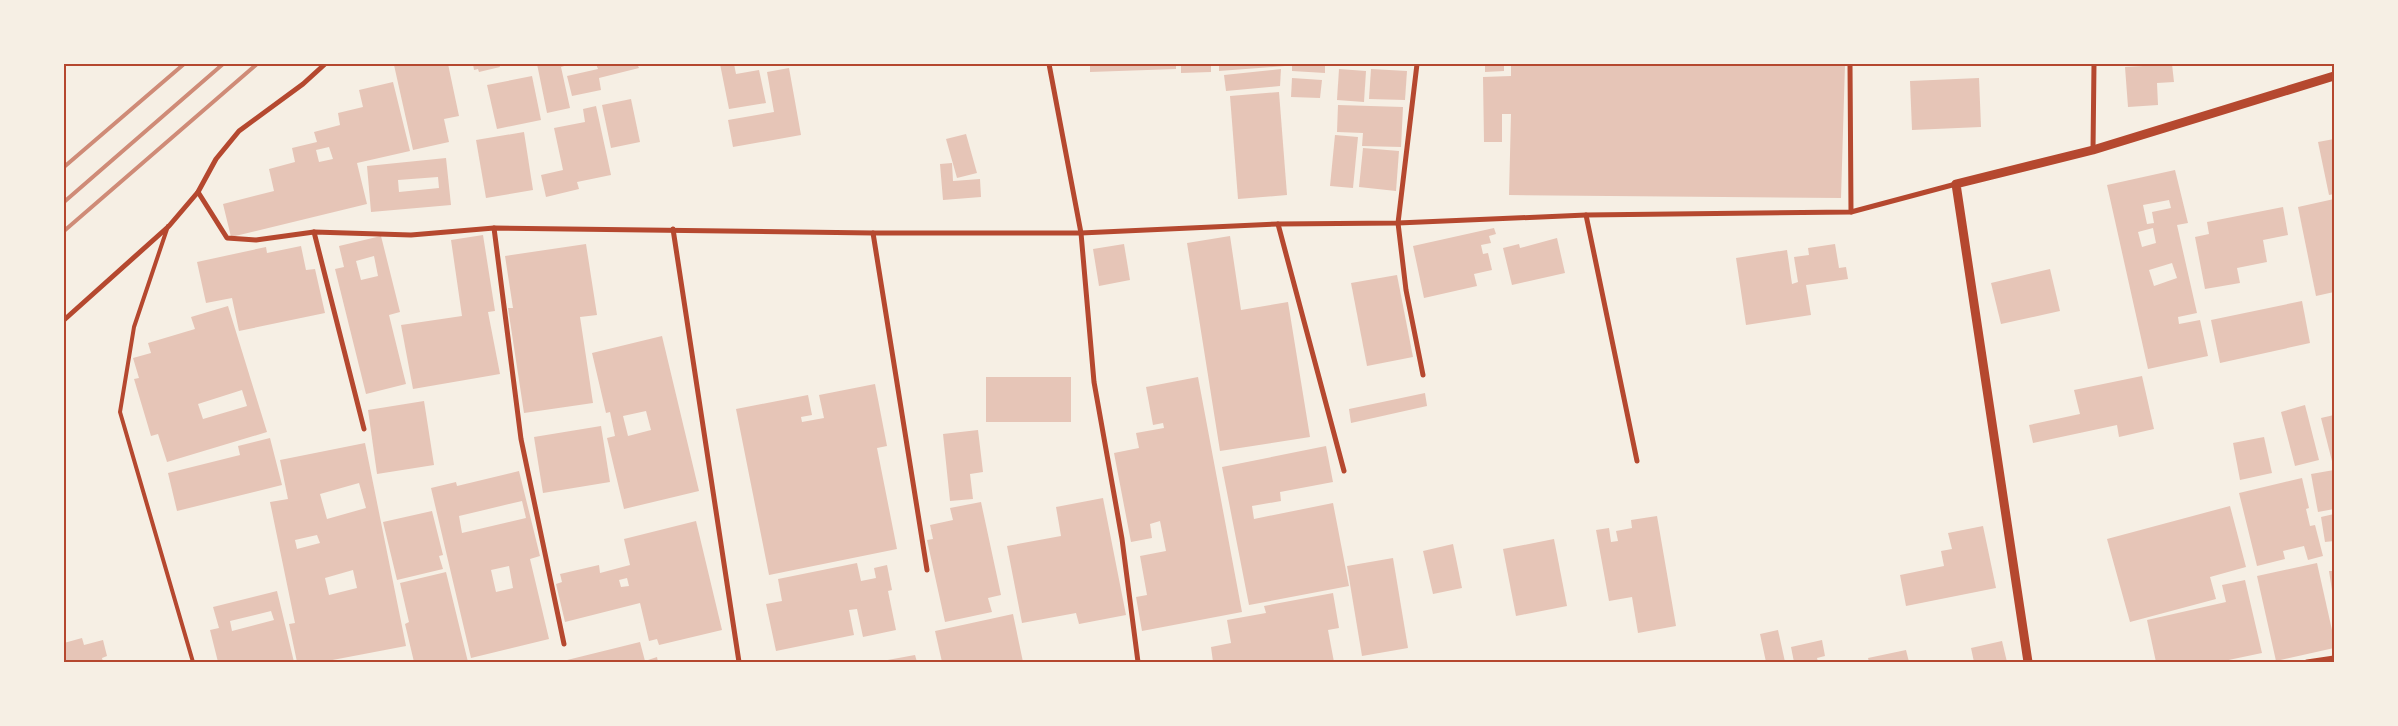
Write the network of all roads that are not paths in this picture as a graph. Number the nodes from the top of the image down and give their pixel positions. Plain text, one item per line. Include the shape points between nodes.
1 (325, 64) edge
2 (1049, 64) edge
3 (1417, 64) edge
4 (1850, 64) edge
5 (2094, 64) edge
6 (2334, 76) edge
7 (2093, 150) junction
8 (1956, 184) junction
9 (198, 192) junction
10 (1851, 212) junction
11 (1586, 215) junction
12 (1398, 223) junction
13 (1278, 224) junction
14 (169, 226) junction
15 (494, 228) junction
16 (673, 229) junction
17 (314, 232) junction
18 (1081, 232) junction
19 (873, 233) junction
20 (64, 320) edge
21 (1423, 375) dead end
22 (364, 429) dead end
23 (1637, 461) dead end
24 (1344, 471) dead end
25 (926, 570) dead end
26 (564, 644) dead end
27 (2334, 658) edge
28 (193, 662) edge
29 (739, 662) edge
30 (1138, 662) edge
31 (2028, 662) edge
32 (2307, 662) edge

1 - 9 street via 239,131 216,159
2 - 18 street
3 - 12 street
4 - 10 street
5 - 7 street
6 - 7 street
7 - 8 street
8 - 10 street
8 - 31 street
9 - 14 street
9 - 17 street via 227,238 256,240
10 - 11 street
11 - 12 street
11 - 23 street
12 - 13 street
12 - 21 street via 1406,290
13 - 18 street
13 - 24 street
14 - 20 street
14 - 28 lane via 134,327 120,412
15 - 16 street
15 - 17 street via 411,235
15 - 26 street via 521,439
16 - 19 street
16 - 29 street
17 - 22 street
18 - 19 street
18 - 30 street via 1094,382 1122,539
19 - 25 street
27 - 32 street

